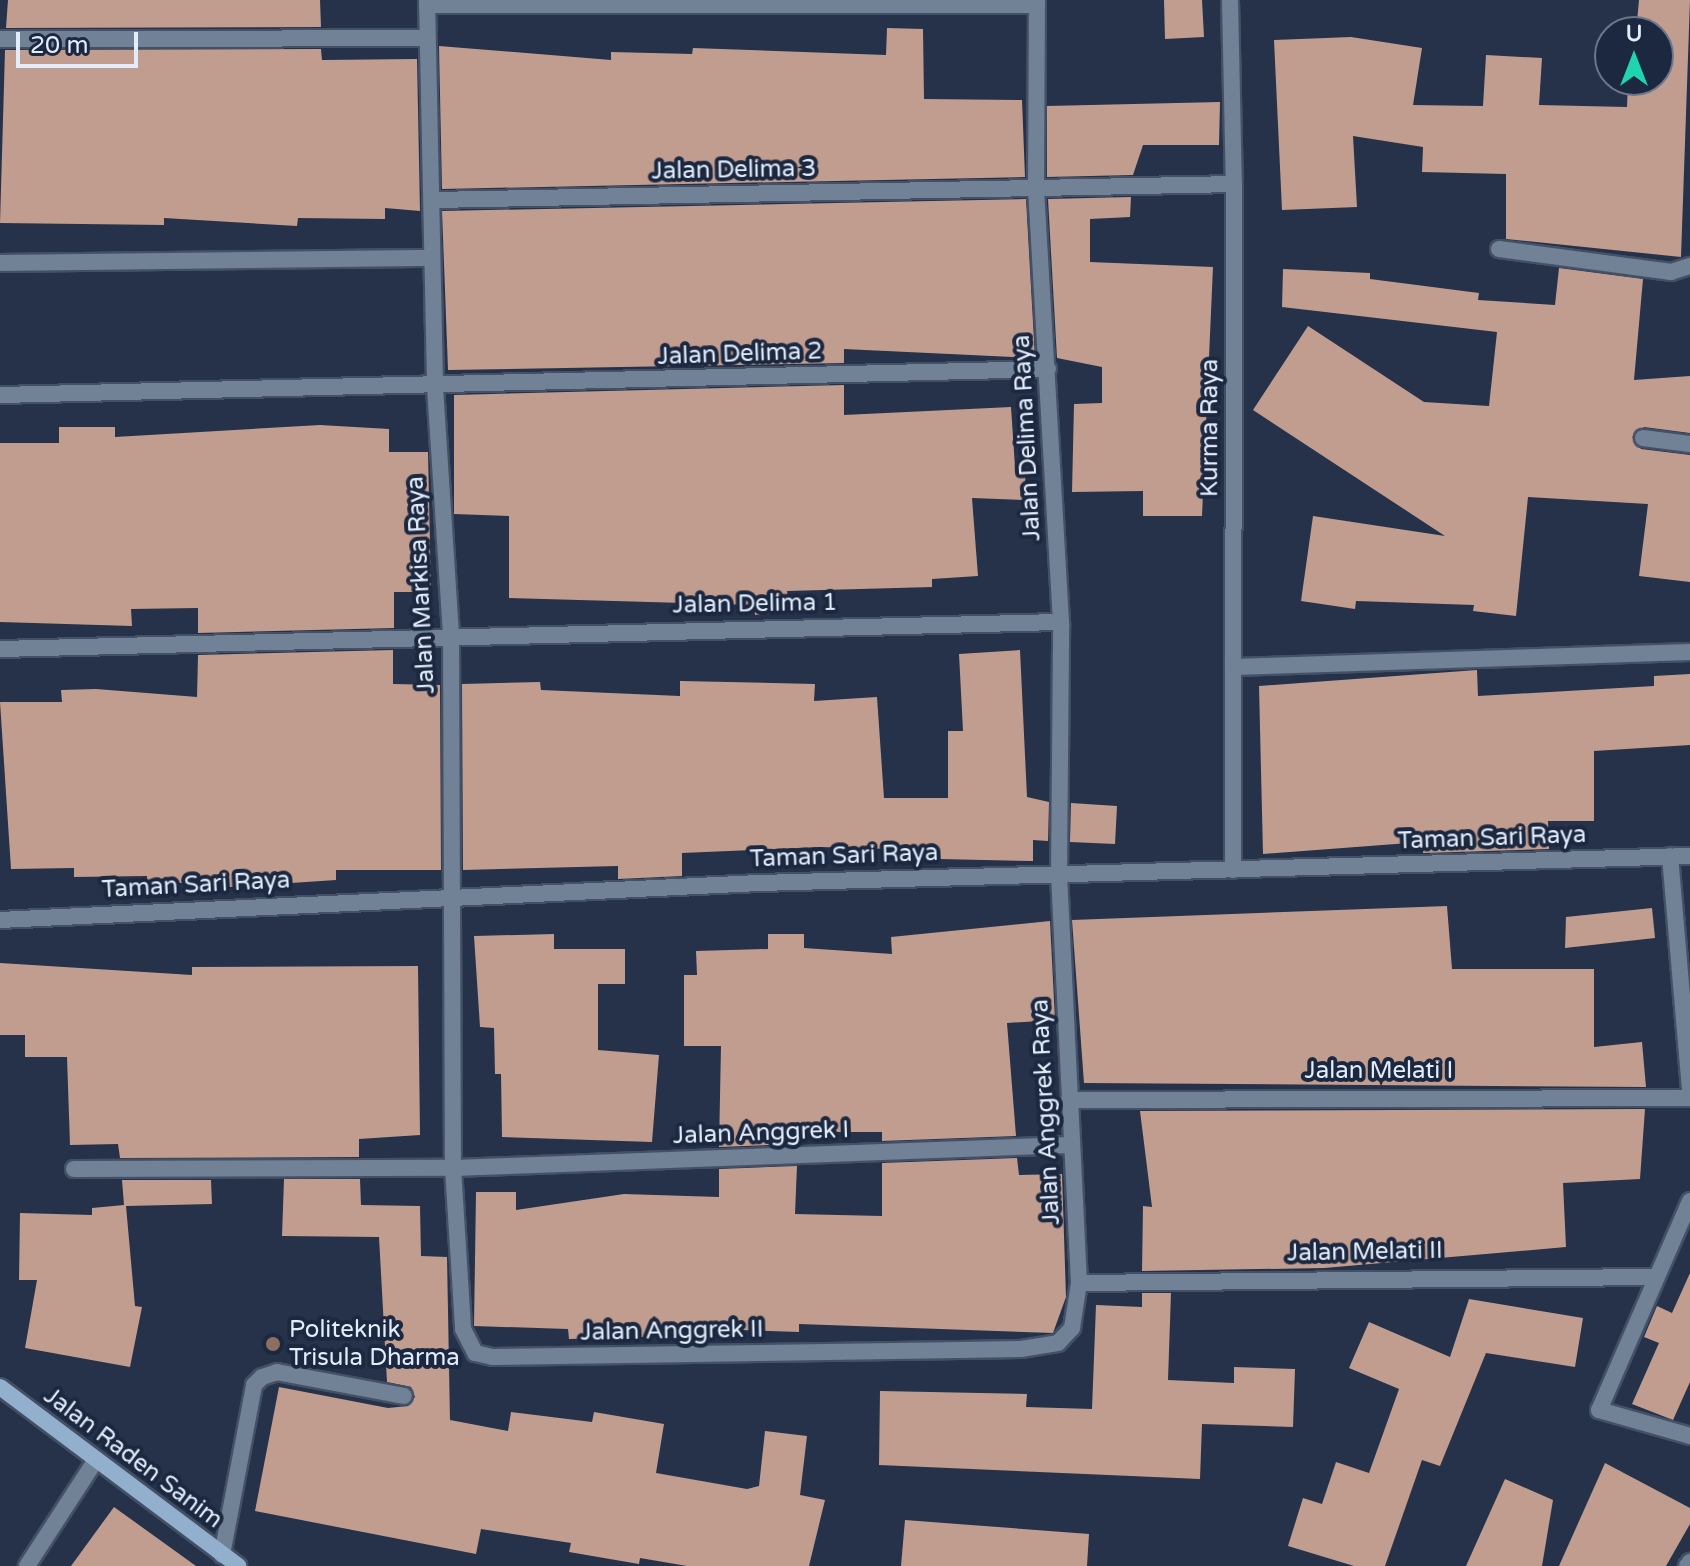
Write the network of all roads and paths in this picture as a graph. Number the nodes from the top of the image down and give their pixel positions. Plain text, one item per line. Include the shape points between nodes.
1 (1230, 0) edge
2 (427, 2) edge
3 (1037, 3) edge
4 (425, 38) junction
5 (0, 39) edge
6 (1234, 184) junction
7 (1036, 188) junction
8 (433, 200) junction
9 (1499, 249) dead end
10 (431, 258) junction
11 (0, 263) edge
12 (1690, 266) edge
13 (1048, 369) junction
14 (435, 387) junction
15 (0, 395) edge
16 (1643, 438) dead end
17 (1690, 444) edge
18 (1061, 622) junction
19 (451, 634) junction
20 (0, 649) edge
21 (1690, 652) edge
22 (1235, 667) junction
23 (1670, 856) junction
24 (1690, 856) edge
25 (1233, 870) junction
26 (1059, 874) junction
27 (449, 895) junction
28 (0, 920) edge
29 (1690, 1089) edge
30 (1690, 1098) edge
31 (1069, 1100) junction
32 (1070, 1145) junction
33 (453, 1168) junction
34 (74, 1169) dead end
35 (1690, 1201) edge
36 (1652, 1277) junction
37 (1079, 1283) junction
38 (1058, 1343) joint
39 (0, 1387) edge
40 (404, 1396) dead end
41 (1690, 1436) edge
42 (94, 1463) junction
43 (222, 1555) junction
44 (27, 1566) edge
45 (238, 1566) edge

1 - 6 street, Kurma Raya
2 - 3 street
2 - 4 street, Jalan Markisa Raya
3 - 7 street, Jalan Delima Raya
4 - 5 street
4 - 8 street, Jalan Markisa Raya
6 - 7 street
6 - 22 street, Kurma Raya
7 - 8 street, Jalan Delima 3
7 - 13 street, Jalan Delima Raya
8 - 10 street, Jalan Markisa Raya
9 - 12 street via 1671,272
10 - 11 street
10 - 14 street, Jalan Markisa Raya
13 - 14 street, Jalan Delima 2
13 - 18 street, Jalan Delima Raya
14 - 15 street, Jalan Delima 2
14 - 19 street, Jalan Markisa Raya
16 - 17 street
18 - 19 street, Jalan Delima 1
18 - 26 street, Jalan Delima Raya
19 - 20 street, Jalan Delima 1
19 - 27 street, Jalan Markisa Raya
21 - 22 street
22 - 25 street, Kurma Raya
23 - 24 street, Taman Sari Raya
23 - 25 street, Taman Sari Raya
23 - 29 street
25 - 26 street, Taman Sari Raya
26 - 27 street, Taman Sari Raya
26 - 31 street, Jalan Anggrek Raya
27 - 28 street, Taman Sari Raya
27 - 33 street, Jalan Markisa Raya
30 - 31 street, Jalan Melati I
31 - 32 street, Jalan Anggrek Raya
32 - 33 street, Jalan Anggrek I
32 - 37 street, Jalan Anggrek Raya
33 - 34 street, Jalan Anggrek I
33 - 38 street, Jalan Anggrek II via 463,1329 475,1353
35 - 36 street
36 - 37 street, Jalan Melati II via 1354,1274
36 - 41 street via 1599,1410
37 - 38 street, Jalan Anggrek Raya via 1072,1328
39 - 42 street, Jalan Raden Sanim
40 - 43 street via 277,1372 262,1377 254,1385
42 - 43 street, Jalan Raden Sanim
42 - 44 street
43 - 45 street, Jalan Raden Sanim

